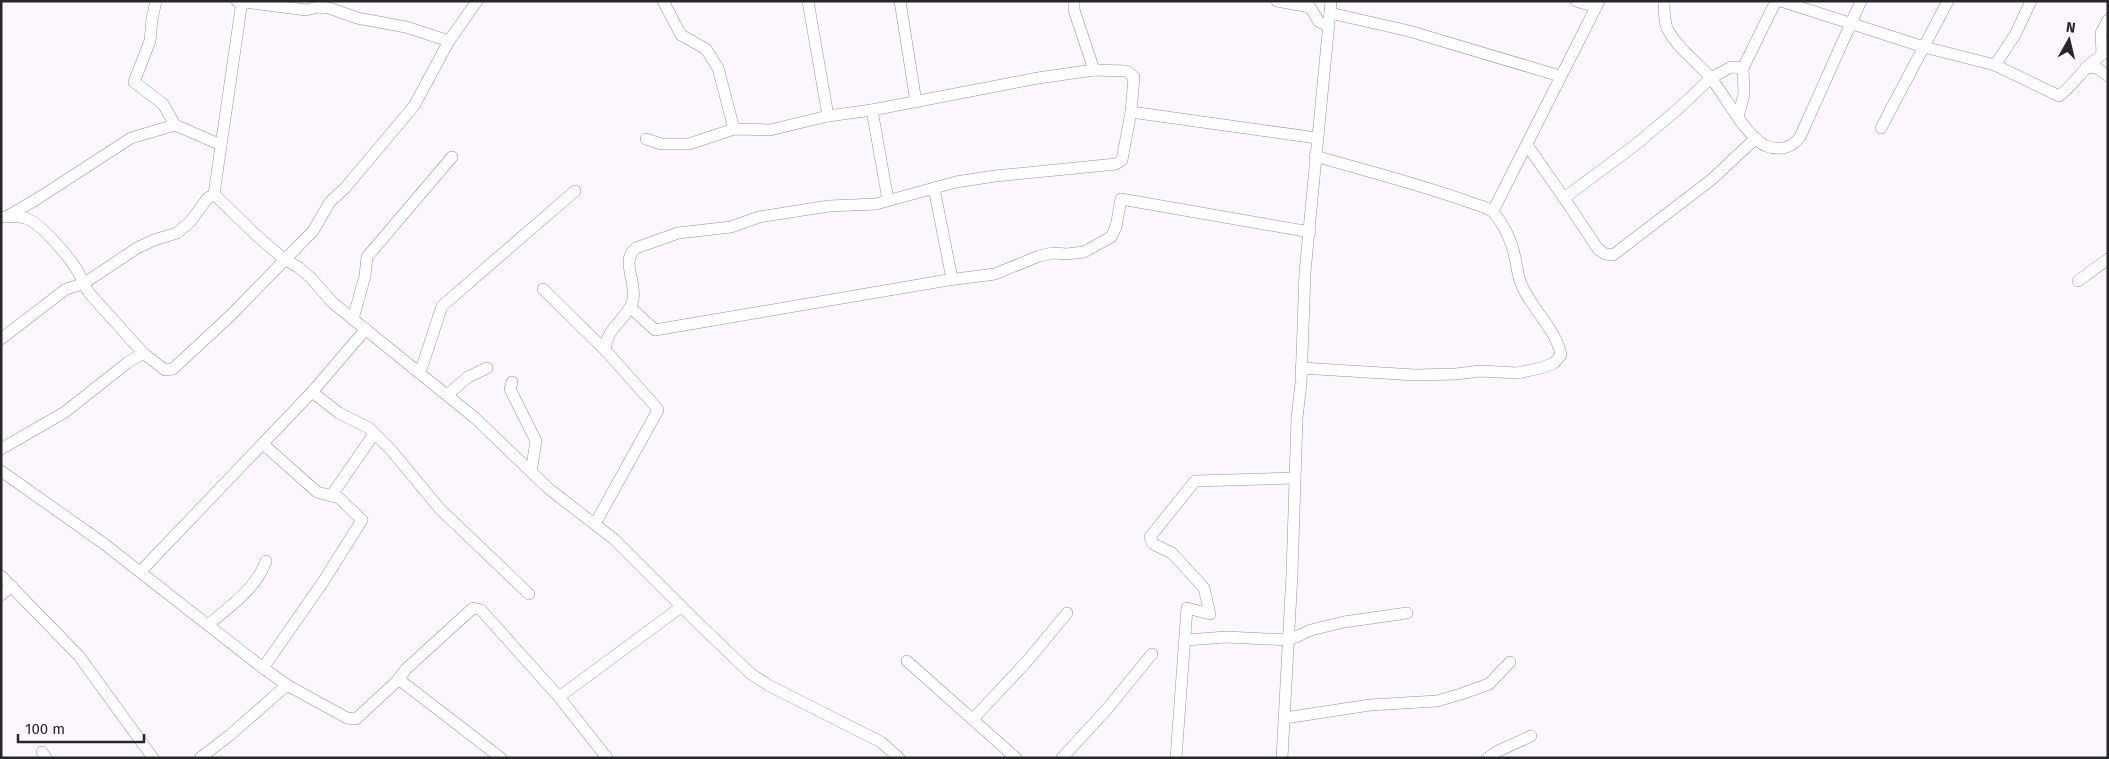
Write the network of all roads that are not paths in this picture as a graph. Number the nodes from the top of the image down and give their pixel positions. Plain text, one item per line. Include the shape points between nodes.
1 (156, 1) edge
2 (236, 1) edge
3 (476, 1) edge
4 (663, 1) edge
5 (808, 1) edge
6 (900, 1) edge
7 (1074, 1) edge
8 (1277, 1) edge
9 (1331, 1) edge
10 (1576, 1) edge
11 (1664, 1) edge
12 (1776, 1) edge
13 (1781, 1) edge
14 (1861, 1) edge
15 (1948, 1) edge
16 (2031, 1) edge
17 (242, 2) edge
18 (1597, 4) edge
19 (1330, 13) junction
20 (2108, 20) edge
21 (1850, 24) junction
22 (1329, 26) junction
23 (449, 41) junction
24 (1924, 48) junction
25 (2105, 53) edge
26 (1994, 65) junction
27 (2086, 67) junction
28 (1743, 68) junction
29 (1094, 70) junction
30 (1560, 76) junction
31 (2108, 76) edge
32 (1711, 78) junction
33 (916, 102) junction
34 (872, 110) junction
35 (1131, 112) junction
36 (828, 116) junction
37 (1738, 117) junction
38 (175, 125) junction
39 (1881, 128) dead end
40 (734, 130) junction
41 (1317, 138) junction
42 (1756, 138) junction
43 (646, 140) dead end
44 (221, 145) junction
45 (1527, 145) junction
46 (1315, 156) junction
47 (452, 157) dead end
48 (934, 188) junction
49 (575, 191) dead end
50 (214, 194) junction
51 (1564, 198) junction
52 (888, 200) junction
53 (1493, 211) junction
54 (3, 218) edge
55 (1310, 232) junction
56 (284, 259) junction
57 (2108, 259) edge
58 (952, 279) junction
59 (2078, 281) dead end
60 (83, 284) junction
61 (543, 289) dead end
62 (630, 307) junction
63 (353, 319) junction
64 (366, 329) junction
65 (1, 339) edge
66 (606, 351) junction
67 (143, 353) junction
68 (487, 368) dead end
69 (1301, 368) junction
70 (420, 373) junction
71 (512, 382) dead end
72 (312, 392) junction
73 (447, 395) junction
74 (374, 434) junction
75 (263, 444) junction
76 (1, 449) edge
77 (1, 472) edge
78 (531, 472) junction
79 (1294, 478) junction
80 (331, 496) junction
81 (595, 524) junction
82 (266, 561) dead end
83 (140, 572) junction
84 (1, 576) edge
85 (12, 586) junction
86 (529, 594) dead end
87 (1, 595) edge
88 (682, 607) junction
89 (1067, 613) dead end
90 (1407, 613) dead end
91 (208, 625) junction
92 (1186, 640) junction
93 (1289, 640) junction
94 (1152, 654) dead end
95 (907, 661) dead end
96 (1510, 662) dead end
97 (263, 668) junction
98 (397, 681) junction
99 (286, 684) junction
100 (559, 697) junction
101 (1285, 718) junction
102 (973, 719) junction
103 (1531, 736) dead end
104 (152, 758) edge
105 (200, 758) edge
106 (501, 758) edge
107 (607, 758) edge
108 (899, 758) edge
109 (1016, 758) edge
110 (1062, 758) edge
111 (1176, 758) edge
112 (1282, 758) edge
113 (1488, 758) edge

1 - 38 street via 150,41 134,82 163,104
2 - 17 street
3 - 23 street
4 - 40 street via 681,35 706,49 718,68
5 - 36 street
6 - 33 street
7 - 29 street via 1074,10
8 - 22 street via 1310,7 1319,22
9 - 19 street
10 - 18 street
11 - 32 street via 1667,28
12 - 28 street
13 - 21 street
14 - 21 street
15 - 24 street
16 - 26 street via 2015,35
17 - 23 street via 306,10 329,8
17 - 44 street
18 - 30 street
19 - 22 street
19 - 30 street via 1409,31
20 - 25 street via 2101,33
21 - 24 street
21 - 42 street via 1794,146 1766,146
22 - 41 street
23 - 56 street via 414,106 330,202 313,231
24 - 26 street
24 - 39 street
25 - 27 street
26 - 27 street via 2059,96
27 - 31 street via 2097,68
28 - 32 street via 1731,67
28 - 37 street via 1744,94
29 - 33 street
29 - 35 street via 1132,74
30 - 45 street
32 - 37 street
32 - 51 street via 1634,146
33 - 34 street
34 - 36 street
34 - 52 street
35 - 41 street
35 - 48 street via 1122,160 1116,164 995,176
36 - 40 street via 770,130
37 - 42 street
38 - 44 street
38 - 54 street via 131,138
40 - 43 street via 688,144 661,144
41 - 46 street
42 - 51 street via 1710,180 1613,255 1598,250
44 - 50 street
45 - 51 street
45 - 53 street
46 - 53 street via 1434,189
46 - 55 street
47 - 63 street via 367,257 366,276
48 - 52 street
48 - 58 street
49 - 70 street via 442,306
50 - 56 street
50 - 60 street via 177,233 137,248
52 - 62 street via 759,217 731,227 671,235 636,248 630,252 628,262 634,290
53 - 69 street via 1509,238 1521,286 1559,345 1561,356 1554,363 1517,373 1480,371 1415,375
54 - 60 street via 27,218 37,224 68,257
55 - 58 street via 1121,199 1111,237 1084,252 1039,256 995,274
55 - 69 street
56 - 63 street via 304,272 321,292
56 - 67 street via 174,369 165,370
57 - 59 street
58 - 62 street via 655,330
60 - 65 street via 55,296
60 - 67 street
61 - 66 street
62 - 66 street via 606,340
63 - 64 street
64 - 70 street
64 - 72 street
66 - 81 street via 658,410
67 - 76 street via 65,412
68 - 73 street via 468,377
69 - 79 street
70 - 73 street
71 - 78 street via 510,389 536,441
72 - 74 street
72 - 75 street
73 - 78 street
74 - 80 street
74 - 86 street via 440,508
75 - 80 street via 317,492
75 - 83 street
77 - 83 street
78 - 81 street
79 - 92 street via 1195,480 1150,537 1153,544 1172,553 1204,588 1210,614 1187,608
79 - 93 street
80 - 97 street via 338,498 362,520
81 - 88 street
82 - 91 street via 262,573 245,592
83 - 91 street
84 - 85 street
85 - 87 street
85 - 104 street via 79,656
88 - 100 street
88 - 108 street via 751,674 881,742
89 - 102 street via 1029,660
90 - 93 street via 1344,622 1311,630
91 - 97 street
92 - 93 street via 1226,637
92 - 111 street
93 - 101 street
94 - 110 street
95 - 102 street
96 - 101 street via 1489,684 1437,700 1362,706
97 - 99 street
98 - 99 street via 356,719 347,718
98 - 100 street via 473,608 481,610
98 - 106 street via 404,682
99 - 105 street
100 - 107 street
101 - 112 street
102 - 109 street
103 - 113 street

